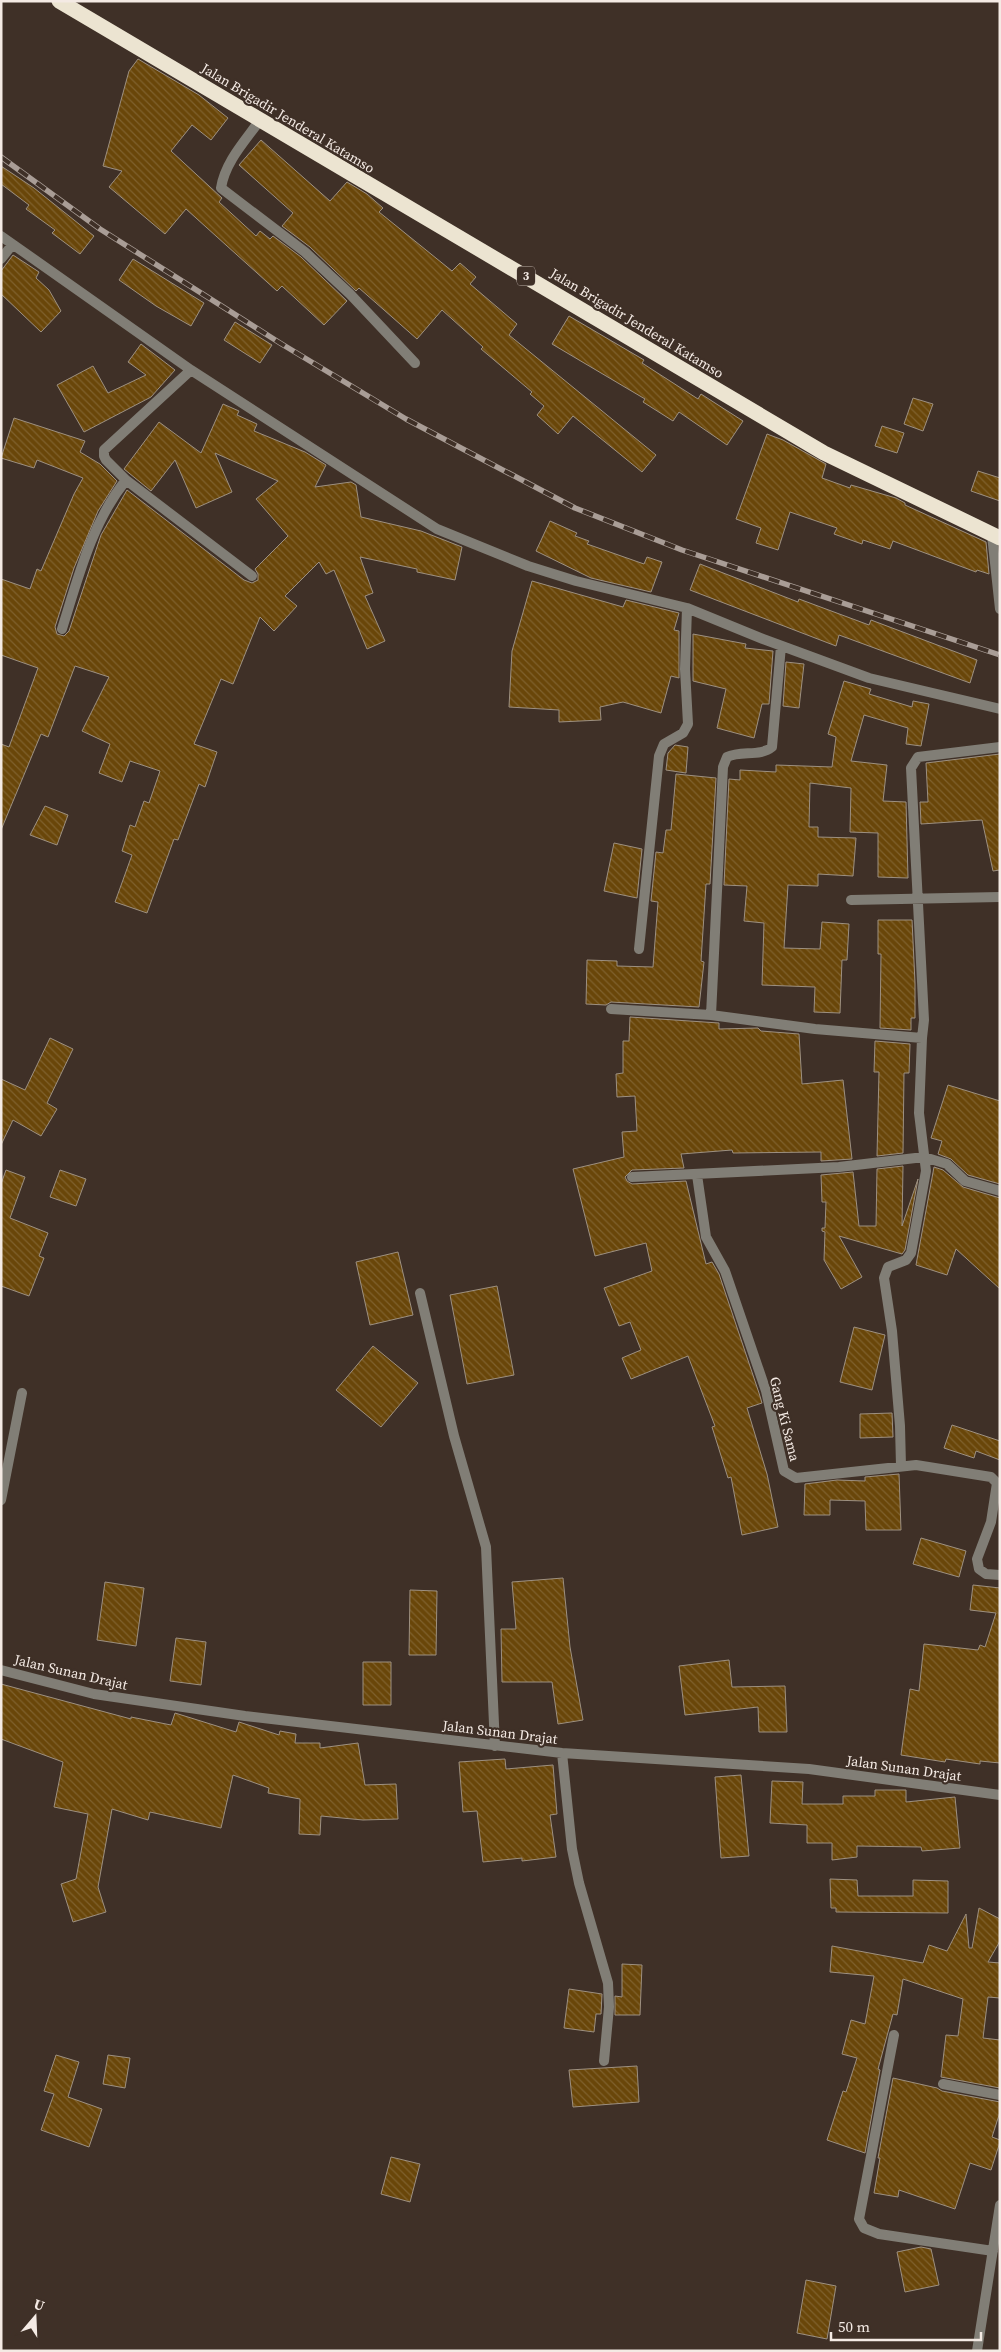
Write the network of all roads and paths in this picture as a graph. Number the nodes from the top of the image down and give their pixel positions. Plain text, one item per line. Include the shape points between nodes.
1 (59, 1) edge
2 (260, 120) junction
3 (1, 236) edge
4 (12, 245) junction
5 (1, 258) edge
6 (415, 363) dead end
7 (191, 370) junction
8 (126, 480) junction
9 (996, 536) edge
10 (252, 576) dead end
11 (686, 608) junction
12 (1000, 609) edge
13 (62, 629) dead end
14 (781, 646) junction
15 (1000, 709) edge
16 (1000, 746) edge
17 (1000, 897) edge
18 (918, 898) junction
19 (851, 900) dead end
20 (638, 949) dead end
21 (611, 1009) dead end
22 (711, 1015) junction
23 (922, 1038) junction
24 (924, 1157) junction
25 (697, 1175) junction
26 (632, 1177) dead end
27 (1000, 1191) edge
28 (420, 1293) dead end
29 (22, 1393) dead end
30 (901, 1466) junction
31 (1, 1500) edge
32 (1000, 1575) edge
33 (1, 1670) edge
34 (495, 1746) junction
35 (562, 1753) junction
36 (1000, 1795) edge
37 (894, 2036) dead end
38 (604, 2061) dead end
39 (943, 2084) dead end
40 (1000, 2095) edge
41 (1000, 2206) edge
42 (993, 2251) junction
43 (977, 2351) edge

1 - 2 highway, Jalan Brigadir Jenderal Katamso / 3
2 - 6 street via 227,166 221,188 305,252
2 - 9 highway, Jalan Brigadir Jenderal Katamso / 3 via 824,453
3 - 4 street
4 - 5 street
4 - 7 street
7 - 8 street via 104,450 106,460
7 - 11 street via 437,529 528,566
8 - 10 street
8 - 13 street via 106,509 92,540
9 - 12 street
11 - 14 street
11 - 20 street via 688,724 683,733 664,744 659,756
14 - 15 street via 869,678
14 - 22 street via 772,747 766,752 736,753 727,757 723,767
16 - 18 street via 918,757 913,762
17 - 18 street
18 - 19 street
18 - 23 street via 924,1020
21 - 22 street
22 - 23 street via 816,1030
23 - 24 street via 919,1113
24 - 25 street via 839,1167
24 - 27 street via 947,1164 965,1181
24 - 30 street via 926,1171 911,1253 906,1260 888,1267 884,1278 892,1331
25 - 26 street
25 - 30 street, Gang Ki Sama via 706,1237 725,1271 766,1391 784,1471 796,1478
28 - 34 street via 454,1436 486,1547
29 - 31 street
30 - 32 street, Gang Ki Sama via 933,1466 995,1480 991,1522 977,1559 979,1569 986,1574
33 - 34 street, Jalan Sunan Drajat via 94,1694 168,1706
34 - 35 street, Jalan Sunan Drajat
35 - 36 street, Jalan Sunan Drajat via 809,1769
35 - 38 street via 574,1858 608,1982
37 - 42 street via 859,2219 864,2228 879,2234
39 - 40 street
41 - 42 street
42 - 43 street

